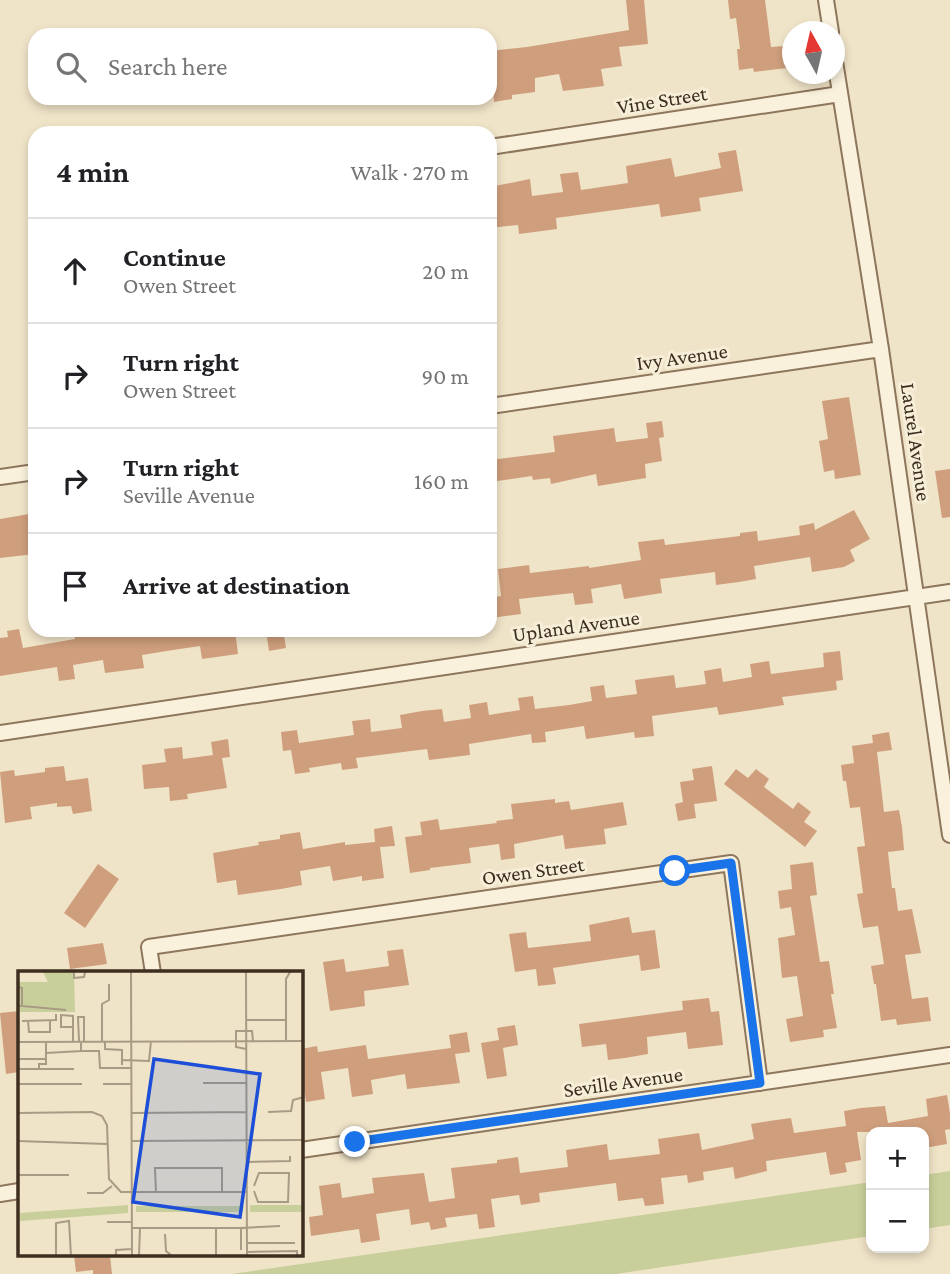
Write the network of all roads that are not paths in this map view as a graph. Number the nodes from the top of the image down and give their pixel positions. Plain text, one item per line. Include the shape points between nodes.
1 (826, 0) edge
2 (829, 21) edge
3 (839, 84) edge
4 (840, 94) junction
5 (497, 146) edge
6 (881, 349) junction
7 (497, 405) edge
8 (28, 473) edge
9 (0, 477) edge
10 (950, 592) edge
11 (917, 597) junction
12 (0, 733) edge
13 (950, 835) edge
14 (153, 971) edge
15 (950, 1055) edge
16 (760, 1083) junction
17 (303, 1150) edge
18 (18, 1191) edge
19 (0, 1194) edge

1 - 2 street
3 - 4 street, Laurel Avenue
4 - 5 street, Vine Street
4 - 6 street, Laurel Avenue
6 - 7 street, Ivy Avenue
6 - 11 street, Laurel Avenue
8 - 9 street
10 - 11 street, Upland Avenue
11 - 12 street, Upland Avenue
11 - 13 street, Laurel Avenue
14 - 16 street, Owen Street via 149,947 731,863
15 - 16 street, Seville Avenue
16 - 17 street, Seville Avenue
18 - 19 street

